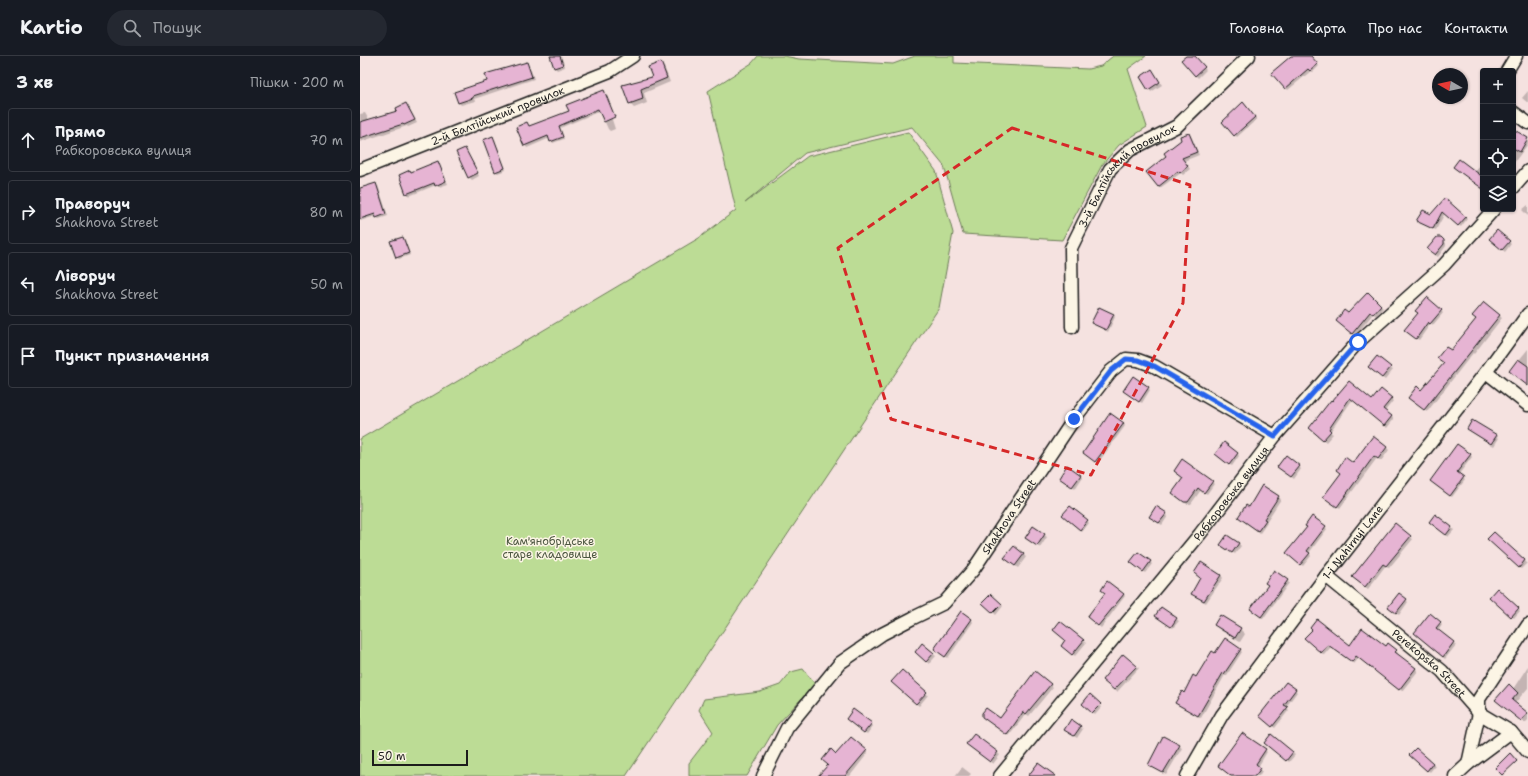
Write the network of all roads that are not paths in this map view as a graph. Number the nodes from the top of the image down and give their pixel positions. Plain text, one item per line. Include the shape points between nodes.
1 (633, 56) edge
2 (1249, 56) edge
3 (1516, 56) edge
4 (1509, 68) edge
5 (1516, 114) edge
6 (1528, 123) edge
7 (360, 170) edge
8 (1528, 171) edge
9 (1516, 185) edge
10 (1491, 212) edge
11 (1528, 314) edge
12 (1072, 327) dead end
13 (1486, 372) junction
14 (1528, 405) edge
15 (1275, 436) junction
16 (1326, 576) junction
17 (1528, 626) edge
18 (1479, 713) junction
19 (1511, 732) junction
20 (1528, 752) edge
21 (1468, 764) junction
22 (763, 776) edge
23 (1000, 776) edge
24 (1187, 776) edge
25 (1455, 776) edge

1 - 7 street, 2-й Балтійський провулок via 610,71
2 - 12 street, 3-й Балтійський провулок via 1177,126 1130,150 1110,169 1071,248
3 - 4 street
5 - 6 street
8 - 9 street
10 - 15 street, Рабкоровська вулиця via 1444,265 1358,342
11 - 13 street, 1-i Nahirnyi Lane
13 - 14 street
13 - 16 street, 1-i Nahirnyi Lane
15 - 22 street, Shakhova Street via 1154,366 1126,359 1111,371 1074,419 973,570 944,603 882,634 840,663 787,728
15 - 23 street, Рабкоровська вулиця via 1200,534
16 - 18 street, Perekopska Street via 1442,671
16 - 24 street, 1-i Nahirnyi Lane via 1222,715
17 - 18 street via 1479,699
18 - 19 street, Perekopska Street
18 - 21 street
19 - 20 street, Perekopska Street
19 - 21 street
21 - 25 street

